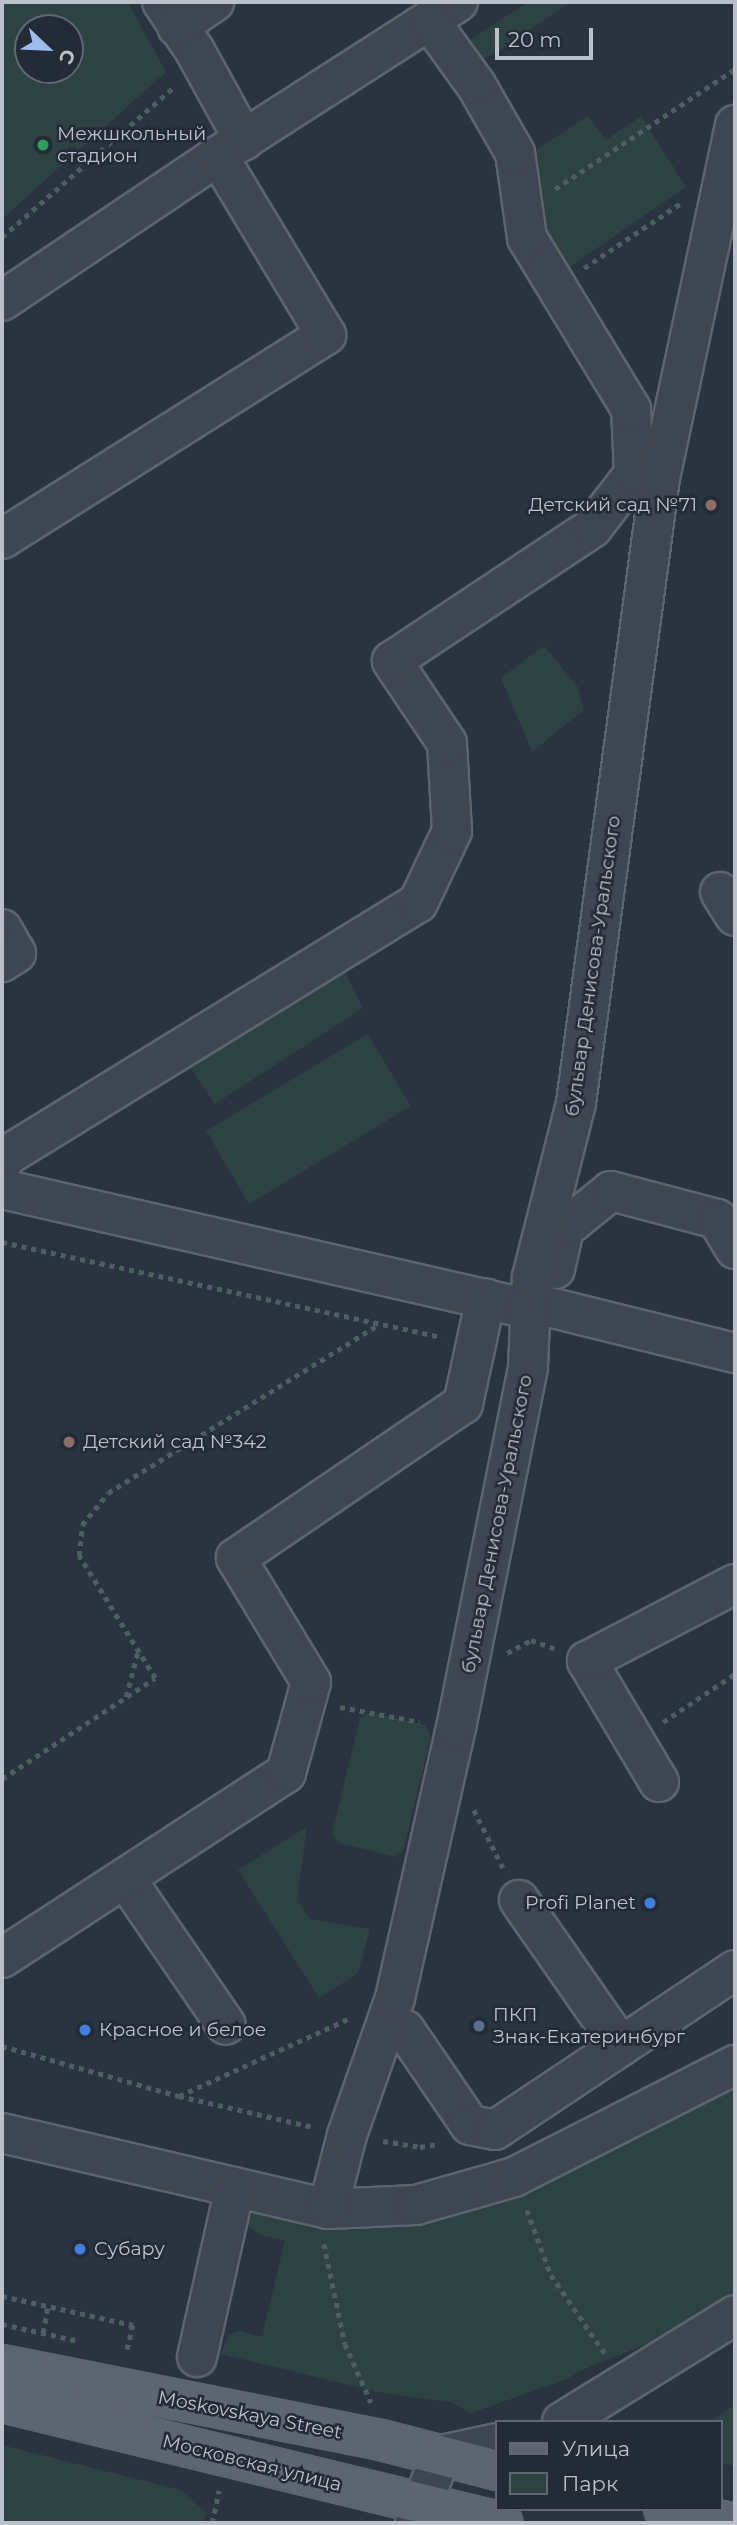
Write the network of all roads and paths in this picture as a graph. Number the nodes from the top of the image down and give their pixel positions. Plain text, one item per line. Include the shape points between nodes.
1 (214, 2) edge
2 (444, 11) edge
3 (178, 27) edge
4 (735, 69) edge
5 (735, 125) edge
6 (231, 148) junction
7 (724, 173) junction
8 (523, 210) junction
9 (2, 237) edge
10 (557, 287) junction
11 (2, 302) edge
12 (2, 539) edge
13 (2, 929) edge
14 (2, 962) edge
15 (2, 1167) edge
16 (729, 1225) edge
17 (2, 1242) edge
18 (486, 1298) junction
19 (539, 1308) junction
20 (379, 1324) junction
21 (476, 1345) junction
22 (735, 1353) edge
23 (735, 1584) edge
24 (138, 1651) junction
25 (587, 1661) junction
26 (735, 1674) edge
27 (467, 1676) junction
28 (126, 1697) junction
29 (306, 1701) junction
30 (456, 1728) junction
31 (634, 1740) junction
32 (2, 1779) edge
33 (659, 1782) dead end
34 (472, 1806) dead end
35 (125, 1878) junction
36 (519, 1900) joint
37 (2, 1958) edge
38 (735, 1970) edge
39 (400, 2014) junction
40 (226, 2025) dead end
41 (621, 2046) junction
42 (735, 2065) edge
43 (178, 2096) dead end
44 (2, 2133) edge
45 (514, 2177) junction
46 (236, 2187) junction
47 (328, 2210) junction
48 (2, 2296) edge
49 (48, 2306) junction
50 (735, 2315) edge
51 (43, 2333) dead end
52 (127, 2351) dead end
53 (197, 2357) dead end
54 (599, 2364) dead end
55 (2, 2365) edge
56 (2, 2402) edge
57 (371, 2403) dead end
58 (565, 2420) edge
59 (496, 2443) edge
60 (441, 2455) junction
61 (496, 2470) edge
62 (222, 2480) dead end
63 (674, 2511) edge
64 (418, 2514) edge
65 (212, 2523) edge
66 (503, 2523) edge
67 (732, 2523) edge

1 - 3 street
2 - 6 street
2 - 8 street via 476,85 515,153
3 - 6 street
3 - 9 path via 176,86
4 - 8 path
5 - 7 street, бульвар Денисова-Уральского
6 - 11 street
6 - 12 street via 326,335
7 - 10 path
7 - 19 street, бульвар Денисова-Уральского via 660,478 576,1103 532,1277
8 - 10 street via 527,238
10 - 15 street via 631,409 634,474 592,528 392,661 447,743 452,831 418,903
13 - 14 street via 16,953
15 - 18 street
16 - 19 street via 611,1191 564,1229
17 - 20 path
18 - 19 street
18 - 21 street
19 - 22 street
19 - 27 street, бульвар Денисова-Уральского
20 - 21 path
20 - 24 path via 107,1493 82,1525 79,1556
21 - 29 street via 463,1404 236,1558 311,1682
23 - 25 street
24 - 28 path
24 - 28 path via 155,1678
25 - 27 path via 531,1640
25 - 31 street
26 - 31 path
27 - 30 street, бульвар Денисова-Уральского
28 - 32 path
29 - 30 path
29 - 35 street via 286,1773
30 - 39 street, бульвар Денисова-Уральского
31 - 33 street
34 - 36 path
35 - 37 street
35 - 40 street
36 - 41 street
38 - 41 street
39 - 41 street via 470,2125 495,2130
39 - 43 path
39 - 47 street, бульвар Денисова-Уральского via 348,2135
42 - 45 street
44 - 46 street
45 - 47 street via 416,2205
45 - 54 path via 551,2275 608,2358
46 - 47 street
46 - 53 street
47 - 57 path via 323,2247 345,2344
48 - 49 path
49 - 51 path
49 - 52 path via 133,2325
50 - 58 street
55 - 60 main road, Moskovskaya Street
56 - 64 main road, Московская улица
59 - 60 street
60 - 61 main road, Moskovskaya Street
60 - 64 street
62 - 65 path
63 - 67 main road
64 - 66 main road, Московская улица

